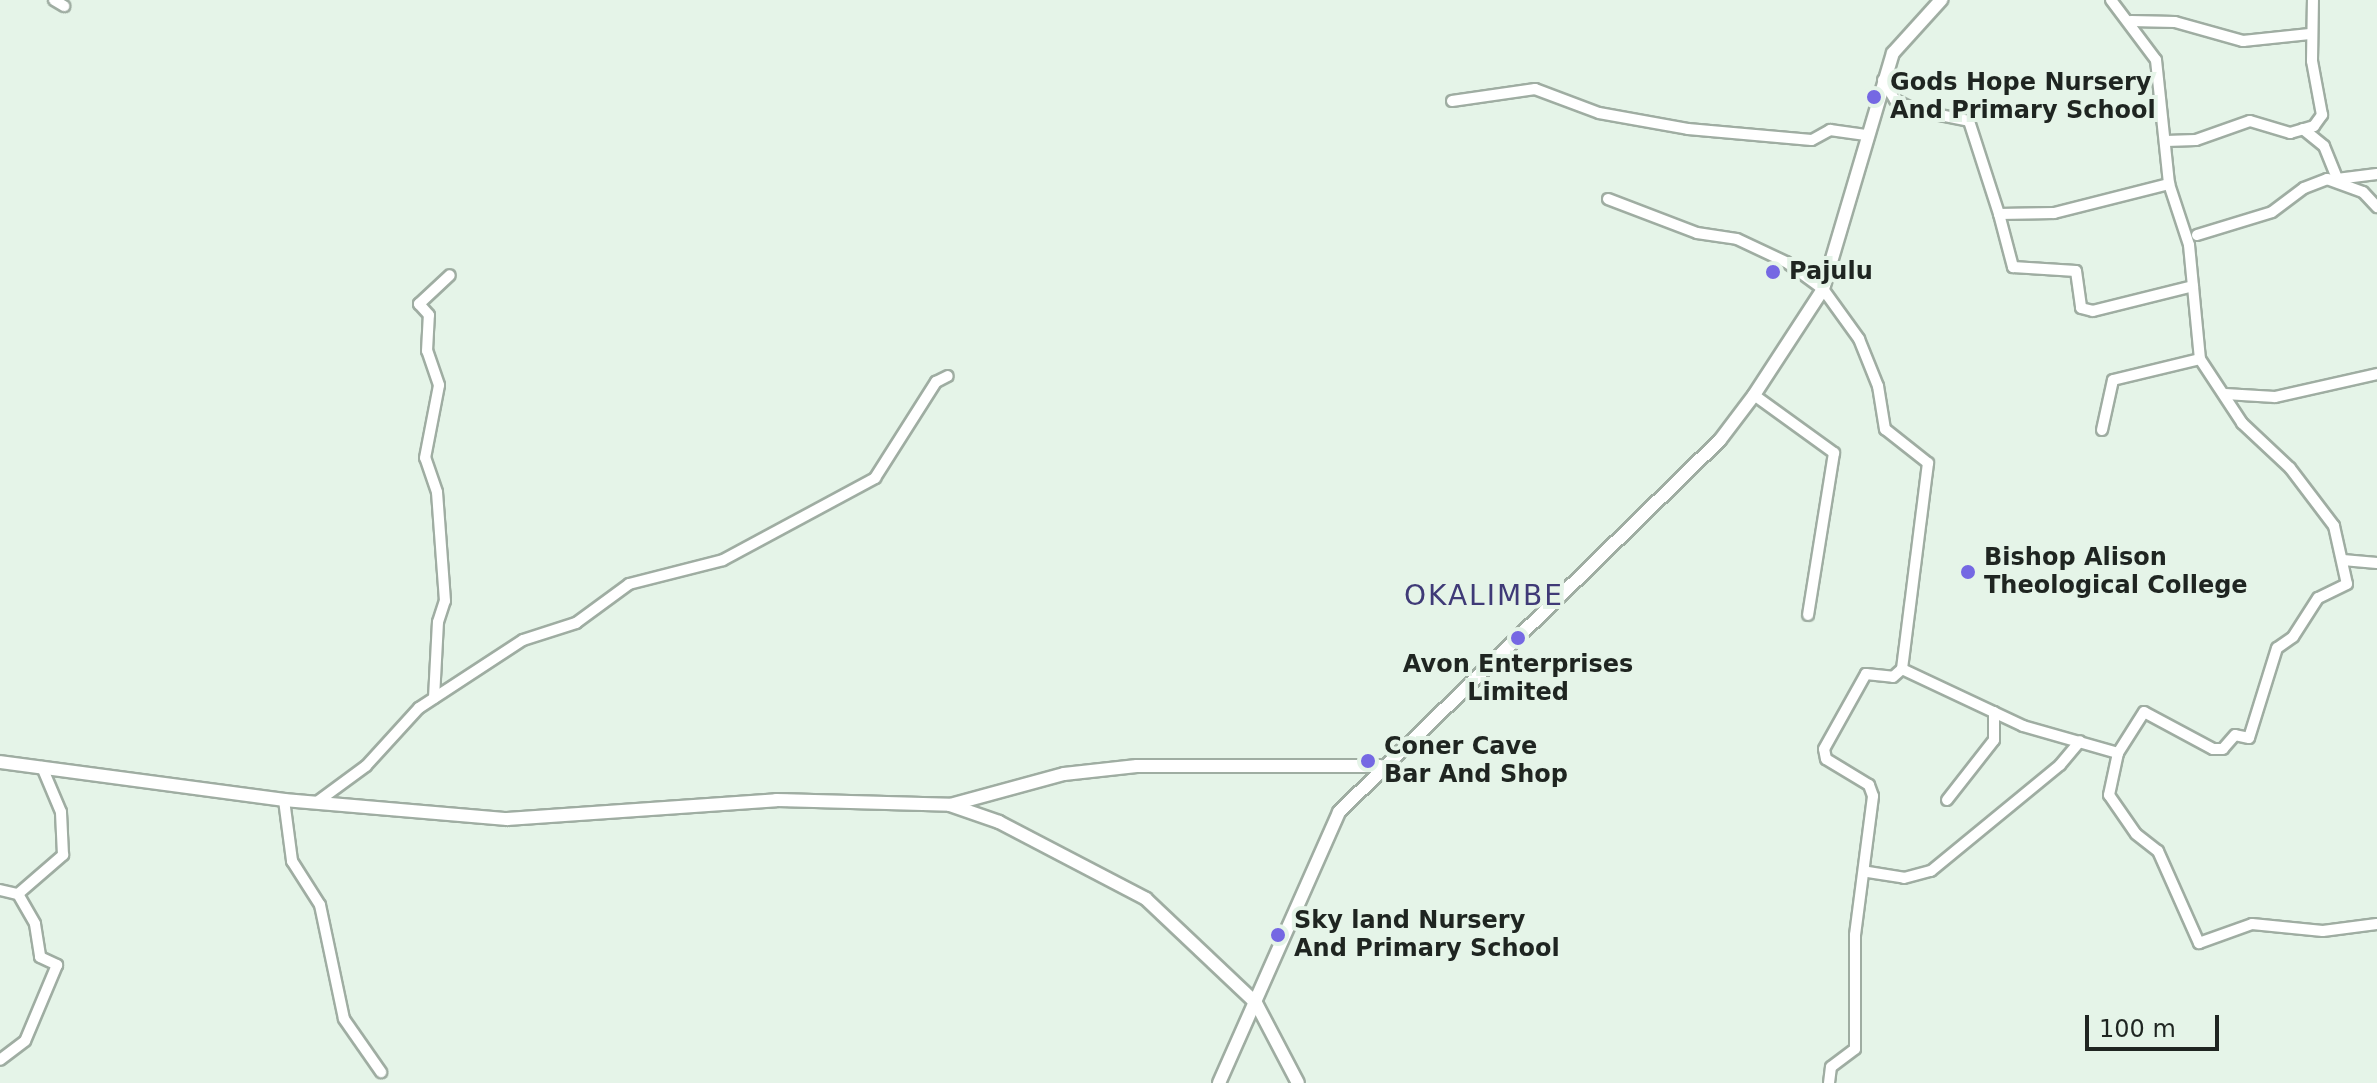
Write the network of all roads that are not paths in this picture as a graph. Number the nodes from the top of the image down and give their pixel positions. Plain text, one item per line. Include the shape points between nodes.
1 (1941, 0) edge
2 (2111, 0) edge
3 (2313, 0) edge
4 (2131, 21) junction
5 (2310, 34) junction
6 (1883, 80) junction
7 (1452, 101) dead end
8 (2303, 129) junction
9 (1866, 135) junction
10 (2166, 141) junction
11 (2377, 174) edge
12 (2337, 179) junction
13 (2169, 184) junction
14 (1608, 199) dead end
15 (2377, 207) edge
16 (1999, 214) junction
17 (2197, 235) dead end
18 (450, 275) dead end
19 (2193, 286) junction
20 (1823, 289) junction
21 (2200, 359) junction
22 (2377, 374) edge
23 (948, 376) dead end
24 (2225, 394) junction
25 (1754, 395) junction
26 (2102, 430) dead end
27 (2343, 560) junction
28 (2377, 563) edge
29 (1808, 615) dead end
30 (1902, 669) junction
31 (434, 698) junction
32 (1994, 712) junction
33 (2080, 741) junction
34 (2118, 753) junction
35 (0, 762) edge
36 (1380, 766) junction
37 (42, 767) junction
38 (284, 800) junction
39 (1947, 800) dead end
40 (317, 802) junction
41 (950, 805) junction
42 (1868, 872) junction
43 (0, 890) edge
44 (18, 894) junction
45 (2377, 924) edge
46 (1256, 1003) junction
47 (0, 1060) edge
48 (381, 1072) dead end
49 (1219, 1083) edge
50 (1298, 1083) edge
51 (1829, 1083) edge

1 - 6 street via 1895,48
2 - 4 street
3 - 5 street
4 - 5 street via 2175,22 2243,41
4 - 10 street via 2156,60
5 - 8 street via 2322,115
6 - 9 street
6 - 16 street via 1895,100 1915,110 1957,114 1973,125
7 - 9 street via 1535,89 1599,113 1688,129 1812,140 1830,130
8 - 10 street via 2290,133 2250,121 2190,141
8 - 12 street via 2324,146
9 - 20 street
10 - 13 street
11 - 12 street
12 - 15 street
12 - 17 street via 2304,188 2272,212
13 - 16 street via 2054,213
13 - 19 street via 2187,234
14 - 20 street via 1697,233 1737,239
16 - 19 street via 2013,267 2076,271 2081,308 2093,311
18 - 31 street via 419,304 429,315 427,351 439,385 425,458 437,492 445,588
19 - 21 street
20 - 25 street
20 - 30 street via 1859,339 1878,386 1885,429 1928,463
21 - 24 street
21 - 26 street via 2113,380
22 - 24 street via 2275,397
23 - 31 street via 936,382 875,478 723,560 629,584 576,623 523,640
24 - 27 street via 2242,423 2290,468 2334,526
25 - 29 street via 1834,453
25 - 36 street via 1711,450
27 - 28 street
27 - 34 street via 2347,584 2318,598 2293,637 2277,648 2249,738 2235,735 2223,749 2213,749 2144,712
30 - 32 street
30 - 42 street via 1893,677 1866,674 1824,749 1826,759 1872,789
31 - 40 street via 390,734 366,766
32 - 33 street
32 - 39 street via 1994,740
33 - 34 street
33 - 42 street via 2060,765 1931,871 1904,878
34 - 45 street via 2109,795 2136,834 2158,851 2199,943 2252,924 2323,931
35 - 37 street
36 - 41 street via 1137,766 1064,774
36 - 46 street via 1339,812 1317,853
37 - 38 street
37 - 44 street via 61,812 63,855
38 - 40 street
38 - 48 street via 292,861 320,905 344,1019
40 - 41 street via 507,819 776,800
41 - 46 street via 999,822 1146,899
42 - 51 street via 1855,935 1855,1049 1831,1067
43 - 44 street
44 - 47 street via 35,924 40,957 55,961 57,970 25,1041
46 - 49 street
46 - 50 street

